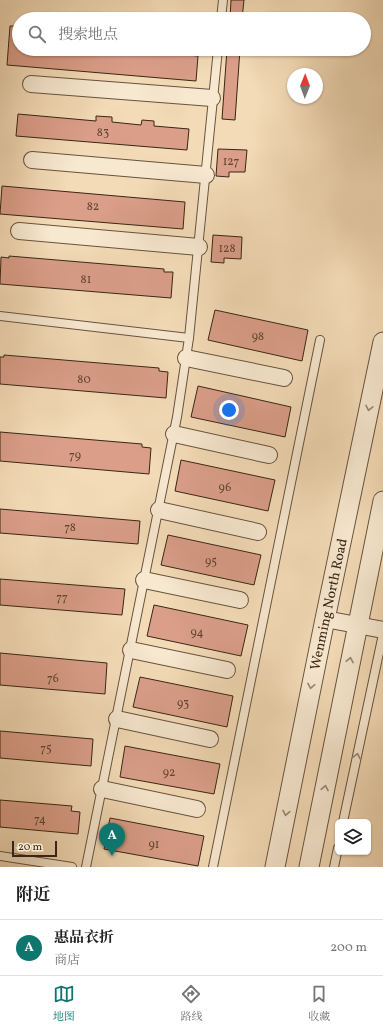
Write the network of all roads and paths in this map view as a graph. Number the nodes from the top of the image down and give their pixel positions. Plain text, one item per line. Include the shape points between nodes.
1 (223, 0) edge
2 (222, 12) edge
3 (217, 56) edge
4 (31, 84) dead end
5 (212, 98) junction
6 (32, 160) dead end
7 (206, 175) junction
8 (19, 231) dead end
9 (199, 247) junction
10 (0, 316) edge
11 (189, 338) junction
12 (320, 340) dead end
13 (383, 342) edge
14 (186, 358) junction
15 (284, 378) dead end
16 (174, 434) junction
17 (269, 455) dead end
18 (383, 501) edge
19 (159, 510) junction
20 (258, 532) dead end
21 (144, 580) junction
22 (240, 600) dead end
23 (325, 619) junction
24 (357, 625) junction
25 (383, 630) edge
26 (383, 634) edge
27 (131, 650) junction
28 (227, 670) dead end
29 (117, 720) junction
30 (210, 739) dead end
31 (102, 790) junction
32 (197, 809) dead end
33 (344, 819) edge
34 (337, 855) edge
35 (0, 856) edge
36 (72, 867) edge
37 (86, 867) edge
38 (213, 867) edge
39 (275, 867) edge
40 (309, 867) edge
41 (334, 867) edge

1 - 2 lane
3 - 5 lane
4 - 5 street
5 - 7 lane
6 - 7 street
7 - 9 lane
8 - 9 street
9 - 11 lane
10 - 11 lane
11 - 14 lane
12 - 38 lane
13 -> 23 street, Wenming North Road
14 - 15 street
14 - 16 lane
16 - 17 street
16 - 19 lane
18 - 24 street
19 - 20 street
19 - 21 lane
21 - 22 street
21 - 27 lane
23 - 24 street
23 -> 39 street, Wenming North Road
24 - 25 street
40 -> 24 street
33 -> 26 lane
27 - 28 street
27 - 29 lane
29 - 30 street
29 - 31 lane
31 - 32 street
31 - 37 lane
34 - 41 lane
35 - 36 lane

